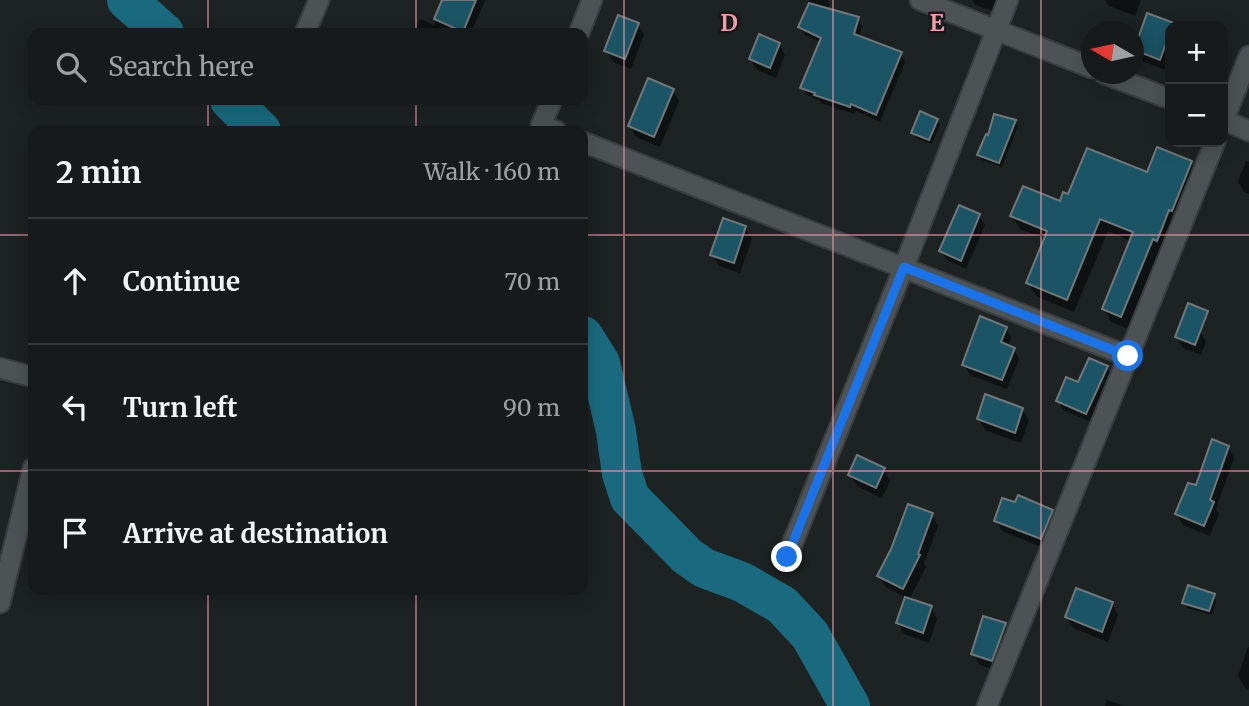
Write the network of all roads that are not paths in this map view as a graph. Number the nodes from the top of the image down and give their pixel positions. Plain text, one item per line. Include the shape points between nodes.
1 (319, 0) edge
2 (592, 0) edge
3 (920, 0) edge
4 (1008, 0) edge
5 (307, 28) edge
6 (581, 28) edge
7 (996, 30) junction
8 (1249, 56) edge
9 (1081, 64) edge
10 (1131, 84) edge
11 (1165, 97) edge
12 (550, 105) edge
13 (1228, 108) edge
14 (1228, 123) edge
15 (544, 126) edge
16 (1249, 131) edge
17 (588, 144) edge
18 (1213, 147) edge
19 (904, 267) junction
20 (1128, 356) junction
21 (0, 368) edge
22 (28, 376) edge
23 (28, 488) edge
24 (787, 557) dead end
25 (0, 603) edge
26 (987, 706) edge

1 - 5 street
2 - 6 street
3 - 7 street
4 - 7 street
7 - 9 street
7 - 19 street
8 - 13 street
10 - 11 street
12 - 15 street
14 - 16 street
17 - 19 street
18 - 20 street
19 - 20 street
19 - 24 street
20 - 26 street
21 - 22 street
23 - 25 street

